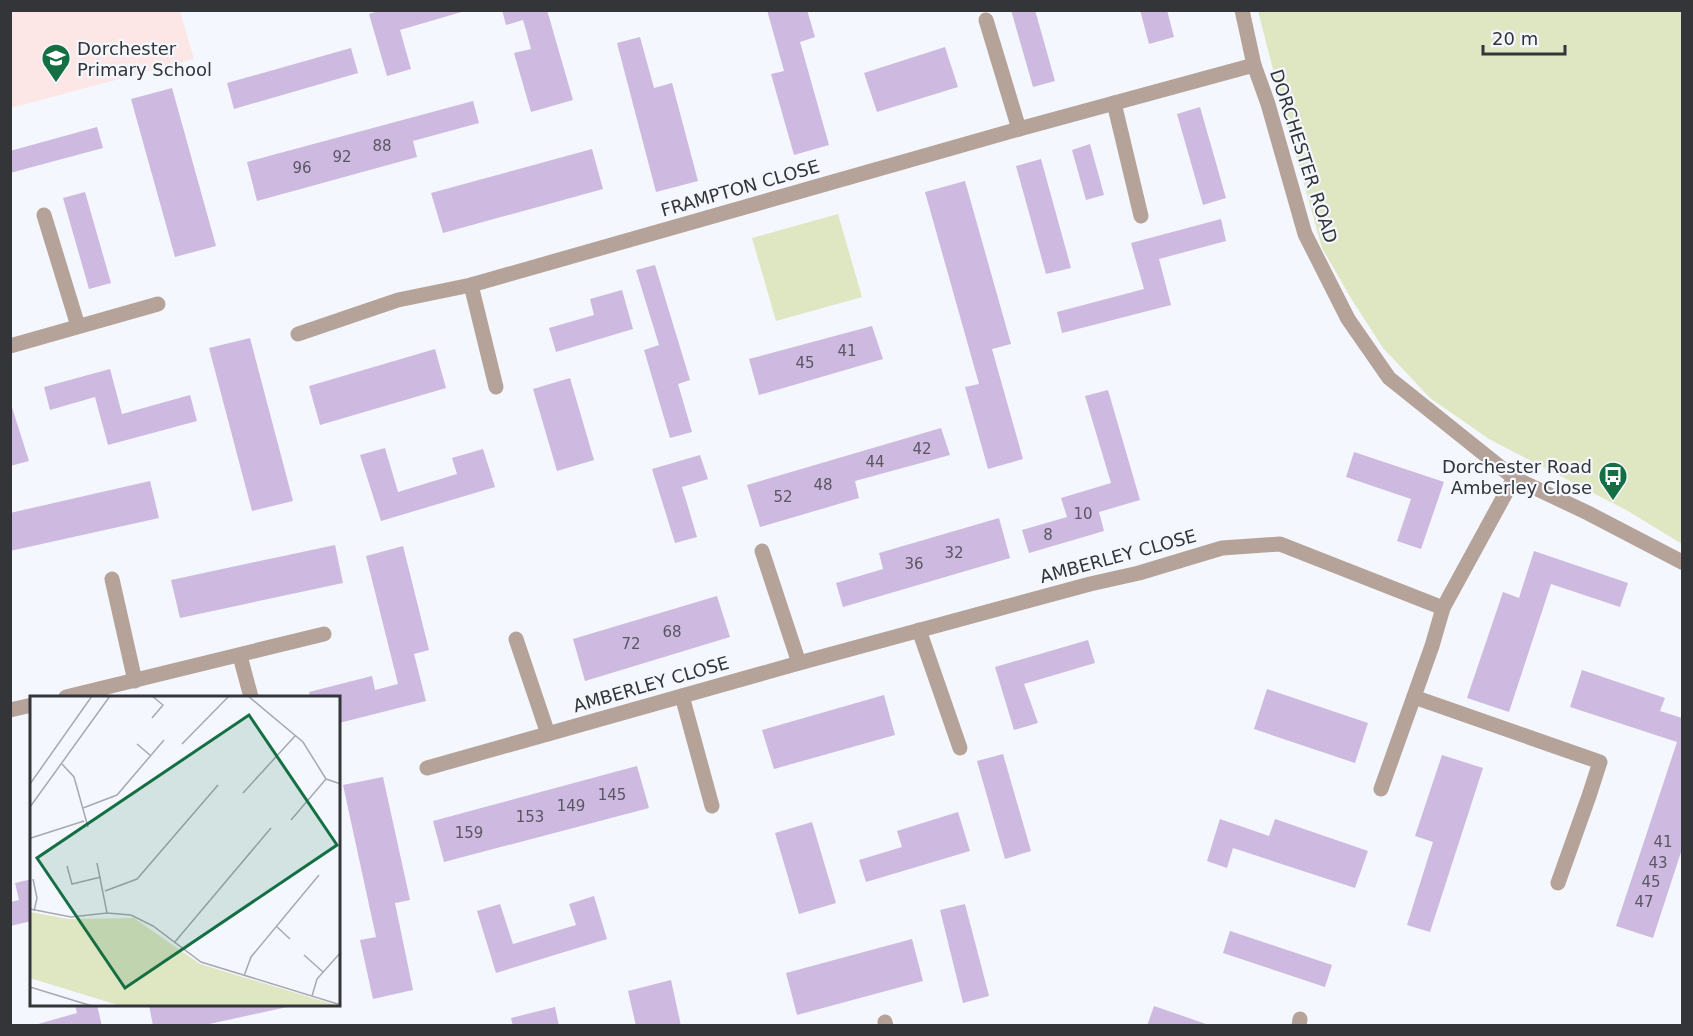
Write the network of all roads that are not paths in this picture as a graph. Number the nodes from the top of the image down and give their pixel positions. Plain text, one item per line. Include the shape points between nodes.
1 (1242, 10) edge
2 (986, 21) dead end
3 (1254, 65) junction
4 (1114, 103) junction
5 (1019, 129) junction
6 (45, 215) dead end
7 (1141, 216) dead end
8 (471, 285) junction
9 (158, 304) dead end
10 (78, 326) junction
11 (298, 334) dead end
12 (10, 346) edge
13 (496, 387) dead end
14 (1514, 478) junction
15 (762, 551) dead end
16 (1683, 562) edge
17 (112, 579) dead end
18 (1443, 608) junction
19 (919, 630) junction
20 (324, 634) dead end
21 (516, 639) dead end
22 (240, 656) junction
23 (799, 663) junction
24 (135, 681) junction
25 (70, 696) edge
26 (251, 696) edge
27 (682, 696) junction
28 (1414, 697) junction
29 (30, 705) edge
30 (10, 710) edge
31 (548, 734) junction
32 (960, 748) dead end
33 (427, 768) dead end
34 (1381, 789) dead end
35 (712, 806) dead end
36 (1558, 883) dead end

1 - 3 street, DORCHESTER ROAD
2 - 5 street
3 - 4 street, FRAMPTON CLOSE
3 - 14 street, DORCHESTER ROAD via 1305,234 1348,319 1389,378
4 - 5 street, FRAMPTON CLOSE
4 - 7 street
5 - 8 street, FRAMPTON CLOSE
6 - 10 street
8 - 11 street, FRAMPTON CLOSE via 398,300
8 - 13 street
9 - 10 street
10 - 12 street
14 - 16 street, DORCHESTER ROAD
14 - 18 street
15 - 23 street
17 - 24 street
18 - 19 street, AMBERLEY CLOSE via 1280,544 1222,548
18 - 28 street
19 - 23 street, AMBERLEY CLOSE
19 - 32 street
20 - 22 street
21 - 31 street
22 - 24 street
22 - 26 street
23 - 27 street, AMBERLEY CLOSE
24 - 25 street
27 - 31 street, AMBERLEY CLOSE
27 - 35 street
28 - 34 street
28 - 36 street via 1600,762
29 - 30 street
31 - 33 street, AMBERLEY CLOSE

